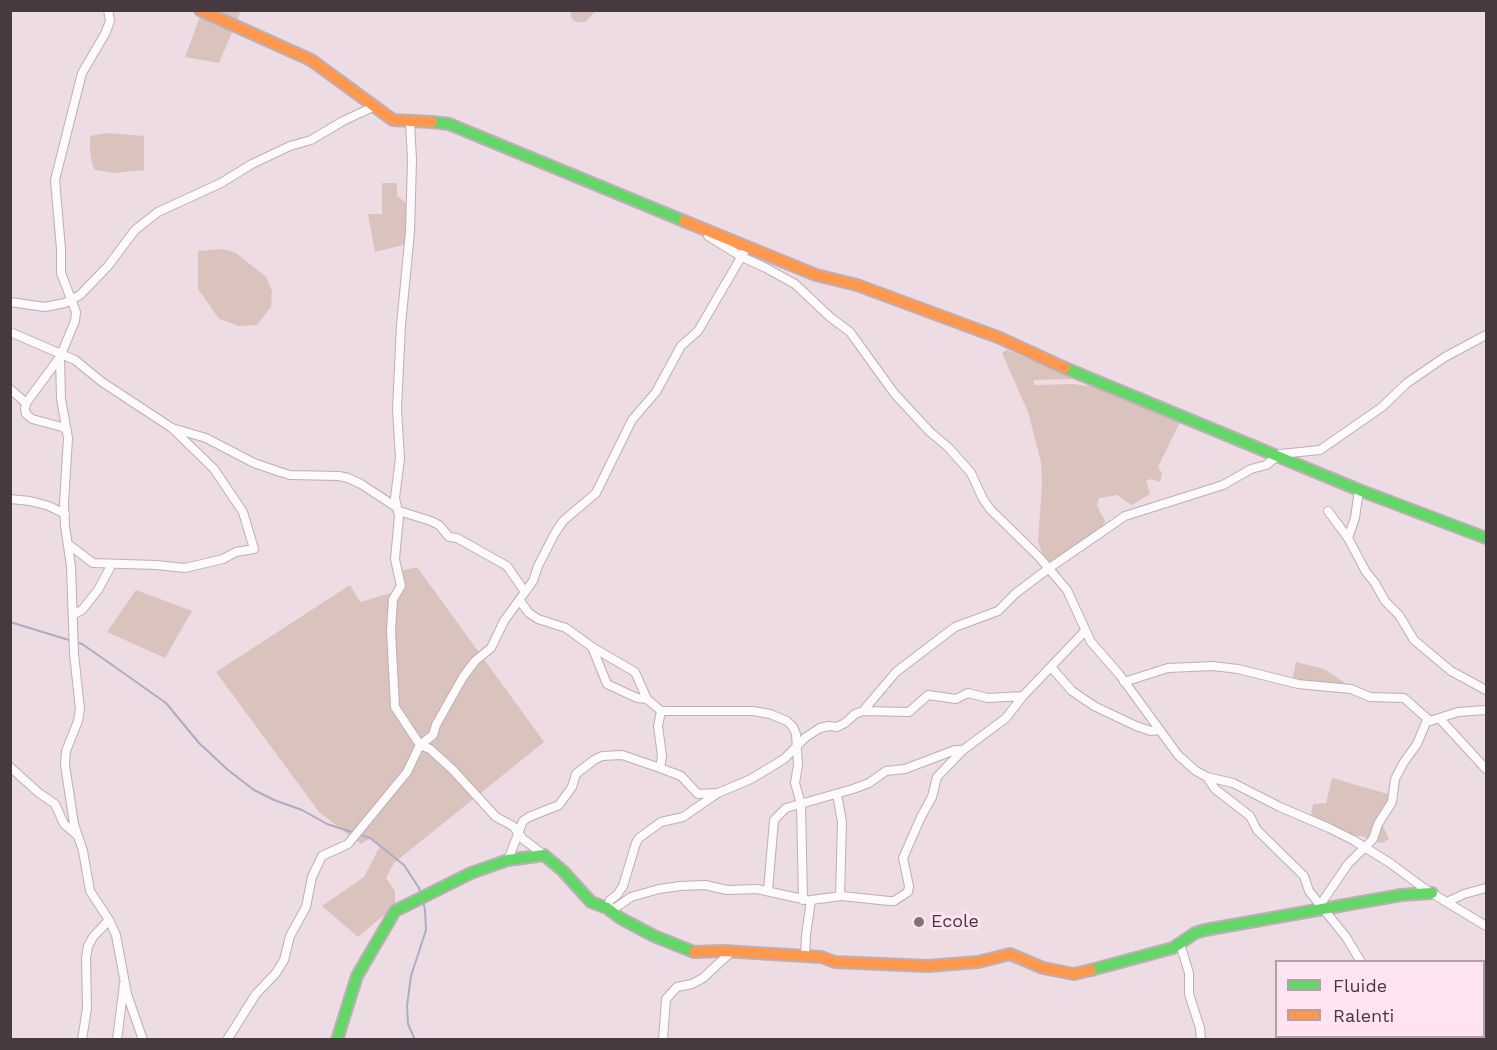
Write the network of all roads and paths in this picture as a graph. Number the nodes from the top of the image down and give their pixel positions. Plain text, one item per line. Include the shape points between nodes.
1 (108, 10) edge
2 (200, 10) edge
3 (373, 107) junction
4 (410, 122) junction
5 (744, 252) junction
6 (70, 299) junction
7 (10, 302) edge
8 (10, 332) edge
9 (1486, 335) edge
10 (60, 355) junction
11 (10, 389) edge
12 (26, 404) junction
13 (172, 428) junction
14 (67, 430) junction
15 (1278, 456) junction
16 (1359, 490) junction
17 (10, 499) edge
18 (397, 509) junction
19 (1328, 511) dead end
20 (65, 514) junction
21 (1348, 538) junction
22 (1486, 538) edge
23 (68, 544) junction
24 (112, 564) junction
25 (1048, 569) junction
26 (525, 592) junction
27 (520, 601) junction
28 (73, 615) junction
29 (1084, 631) junction
30 (592, 647) junction
31 (1051, 667) junction
32 (1124, 682) junction
33 (1486, 690) edge
34 (1023, 696) junction
35 (647, 699) junction
36 (1486, 710) edge
37 (661, 711) junction
38 (863, 711) junction
39 (1440, 719) junction
40 (1427, 720) junction
41 (1158, 730) junction
42 (420, 744) junction
43 (796, 748) junction
44 (963, 750) junction
45 (10, 767) edge
46 (660, 768) junction
47 (1486, 769) edge
48 (1207, 777) junction
49 (718, 794) junction
50 (837, 794) junction
51 (801, 804) junction
52 (518, 831) junction
53 (78, 836) junction
54 (1365, 848) junction
55 (544, 855) junction
56 (508, 860) junction
57 (1486, 888) edge
58 (768, 891) junction
59 (1432, 893) junction
60 (840, 897) junction
61 (807, 900) junction
62 (1448, 902) junction
63 (1322, 908) junction
64 (609, 909) junction
65 (109, 920) junction
66 (1486, 926) edge
67 (1180, 944) junction
68 (731, 952) junction
69 (805, 956) junction
70 (1360, 960) edge
71 (124, 982) junction
72 (82, 1040) edge
73 (117, 1040) edge
74 (143, 1040) edge
75 (226, 1040) edge
76 (337, 1040) edge
77 (663, 1040) edge
78 (1201, 1040) edge

1 - 6 street via 110,21 105,34 82,73 55,180 61,273
2 - 3 street via 311,60
3 - 4 street via 393,120
3 - 6 street via 158,212 135,231 80,295
4 - 5 street via 449,124 707,231
4 - 18 street via 410,232 397,409
5 - 15 street via 856,285 1000,338
5 - 25 street via 795,284 850,332 894,393 971,473 990,509
5 - 26 street via 698,332 681,346 656,392 632,420 596,493 563,521 555,533
6 - 7 street via 45,307
6 - 10 street via 75,306 75,321
8 - 10 street
9 - 15 street via 1407,383 1382,407 1320,450
10 - 12 street
10 - 13 street via 75,360
10 - 14 street via 61,399
11 - 12 street
12 - 14 street via 26,414 32,419
13 - 18 street via 206,438 254,463 290,475 348,478
13 - 24 street via 214,469 243,512 254,549 185,568
14 - 20 street
15 - 16 street
15 - 25 street via 1223,485 1125,516
16 - 21 street
16 - 22 street
17 - 20 street via 49,506
18 - 26 street via 439,525 449,537 507,566
18 - 42 street via 395,559 401,585 393,599 390,631 395,707
19 - 21 street
20 - 23 street
21 - 33 street via 1366,572 1414,640 1451,671
23 - 24 street via 88,562
23 - 28 street
24 - 28 street via 98,591
25 - 29 street via 1067,590
25 - 38 street via 998,611 955,627 896,672
26 - 27 street
27 - 30 street via 538,619 566,628
27 - 42 street via 504,621 491,648 463,677 434,735
28 - 53 street via 80,709 64,765
29 - 31 street
29 - 32 street
30 - 35 street via 635,672
30 - 35 street via 607,684
31 - 34 street
31 - 41 street via 1072,691 1094,706 1136,726
32 - 40 street via 1168,668 1238,669 1298,684 1351,689 1371,697 1404,698
32 - 41 street
34 - 38 street via 928,696 909,711
34 - 44 street via 1006,718
35 - 37 street
36 - 39 street via 1458,712
37 - 43 street via 770,714 793,727
37 - 46 street
38 - 43 street via 837,727 820,728
39 - 40 street
39 - 47 street
40 - 54 street via 1395,780 1392,802
41 - 48 street via 1178,755
42 - 52 street via 453,770 496,817
42 - 75 street via 406,772 348,844 322,856 284,960
43 - 49 street via 762,773
43 - 51 street via 795,783
44 - 50 street via 905,769 886,771 869,783
44 - 60 street via 937,777 932,797 907,846 902,862 908,892 889,902
45 - 53 street via 56,804 64,824
46 - 49 street via 681,776 698,794
46 - 52 street via 622,755 602,756 576,774 559,805 529,817
48 - 54 street via 1233,783
48 - 63 street via 1215,789 1250,816 1257,830 1304,876
49 - 64 street via 683,818 661,822 639,838 623,886 610,900
50 - 51 street
50 - 60 street via 842,822
51 - 58 street via 786,808 774,820
51 - 61 street
52 - 55 street
52 - 56 street
53 - 65 street via 90,891
54 - 59 street
54 - 63 street via 1348,864
55 - 56 street
55 - 64 street via 588,900
56 - 76 street via 465,876 395,911 357,976
57 - 62 street
58 - 61 street
58 - 64 street via 680,886 631,897
59 - 62 street
59 - 63 street
60 - 61 street
61 - 69 street
62 - 66 street
63 - 67 street via 1205,930
63 - 70 street
64 - 68 street via 687,950
65 - 71 street via 116,935
65 - 72 street via 88,946
67 - 69 street via 1074,974 1043,968 1010,954 978,962 928,966 836,962
67 - 78 street via 1190,973 1189,994
68 - 69 street
68 - 77 street via 703,978 677,987 666,999
71 - 73 street
71 - 74 street

